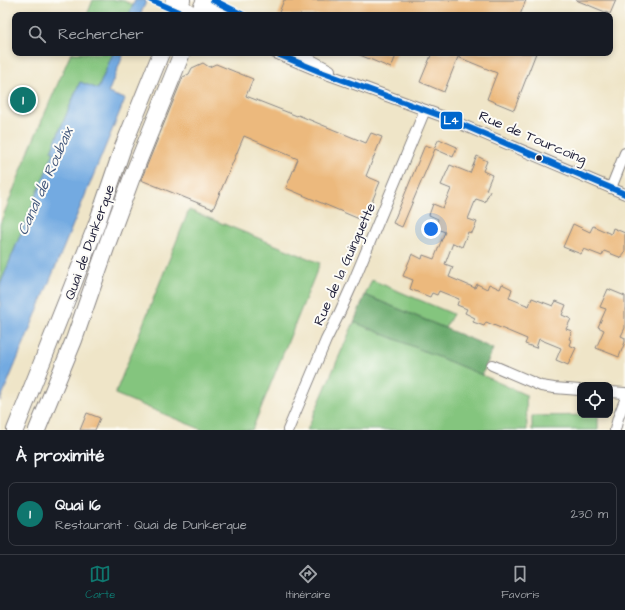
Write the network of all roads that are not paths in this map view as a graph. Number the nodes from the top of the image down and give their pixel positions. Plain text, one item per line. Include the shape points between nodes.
1 (178, 5) edge
2 (200, 7) edge
3 (215, 12) edge
4 (160, 56) edge
5 (181, 56) edge
6 (282, 56) edge
7 (304, 56) edge
8 (360, 86) junction
9 (425, 110) junction
10 (625, 153) edge
11 (611, 188) junction
12 (625, 194) edge
13 (492, 365) dead end
14 (577, 390) edge
15 (613, 392) edge
16 (625, 393) edge
17 (625, 400) edge
18 (15, 430) edge
19 (37, 430) edge
20 (288, 430) edge
21 (615, 430) edge

1 - 2 street
2 - 3 street
4 - 18 main road, Quai de Dunkerque
5 - 19 main road, Quai de Dunkerque via 132,177 74,340
6 - 8 street, Rue de Tourcoing
7 - 8 street, Rue de Tourcoing
8 - 9 street, Rue de Tourcoing
9 - 11 street, Rue de Tourcoing
9 - 20 street, Rue de la Guinguette
10 - 11 street
11 - 12 street, Rue de Tourcoing
13 - 14 street via 541,386
15 - 16 street
17 - 21 street

